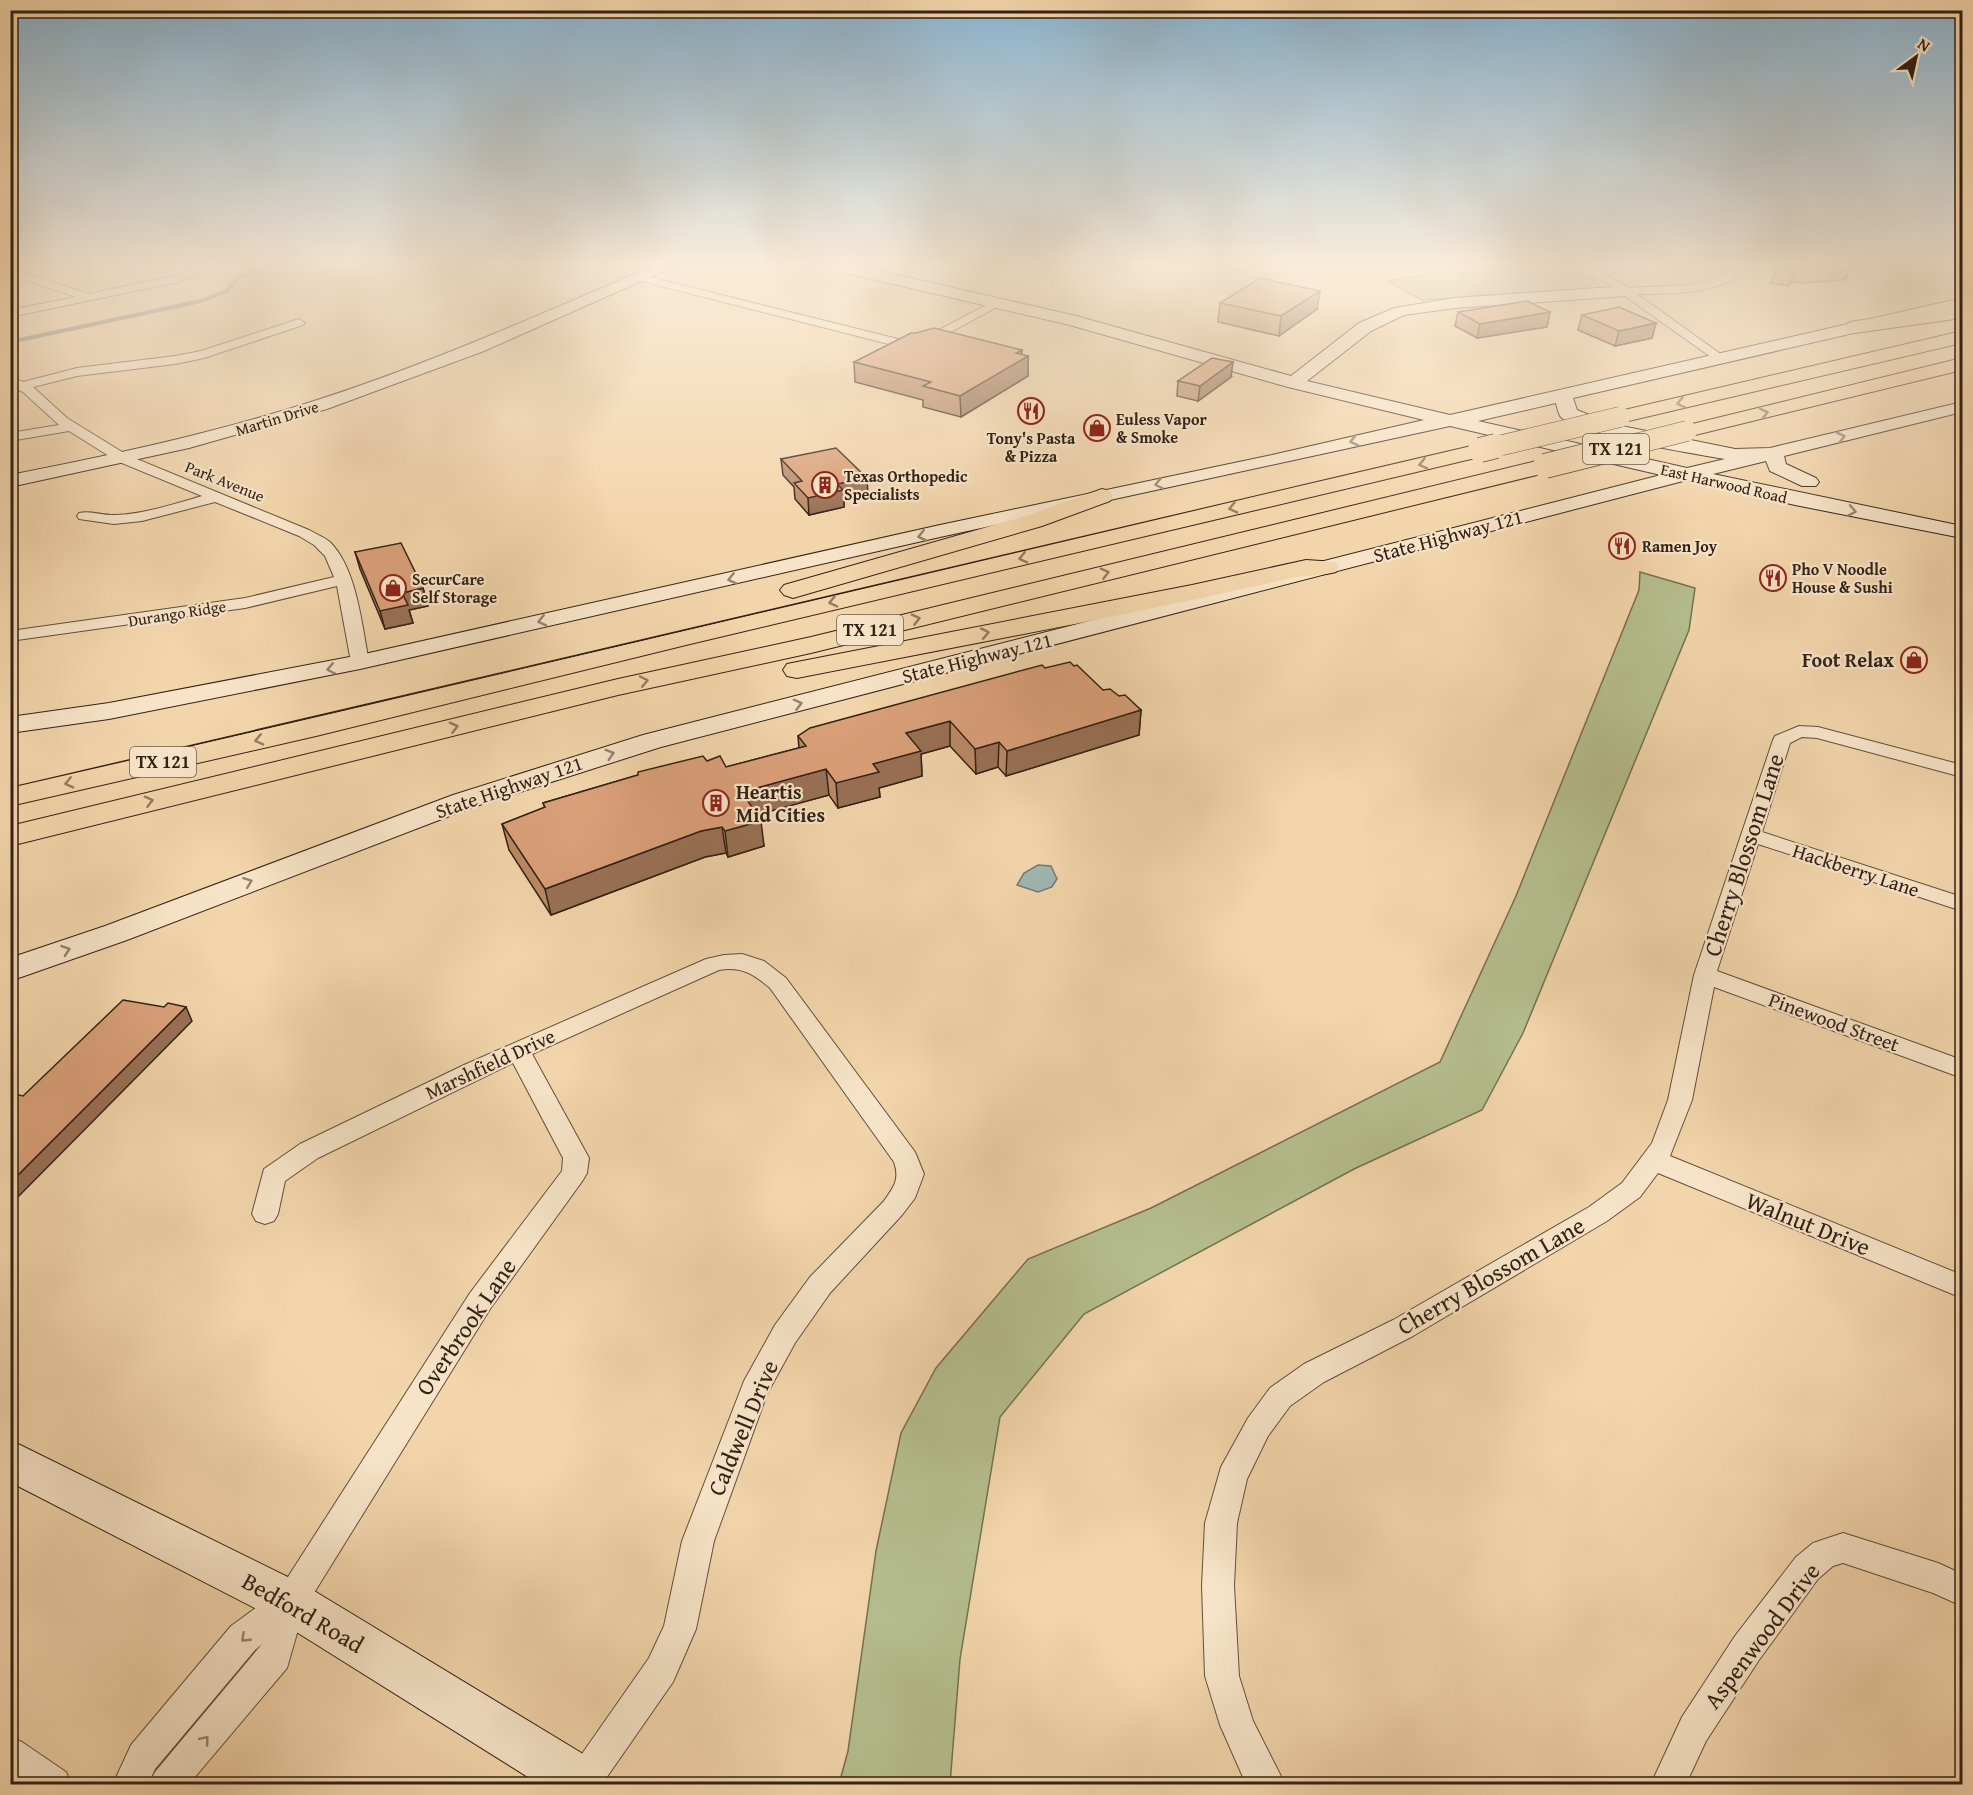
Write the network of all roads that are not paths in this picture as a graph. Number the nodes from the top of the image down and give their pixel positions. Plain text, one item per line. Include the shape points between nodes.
1 (214, 351) edge
2 (465, 351) edge
3 (1182, 351) edge
4 (1240, 351) edge
5 (1333, 351) edge
6 (1708, 351) edge
7 (1750, 351) edge
8 (1903, 351) edge
9 (1718, 358) junction
10 (1962, 364) edge
11 (1309, 369) junction
12 (17, 383) edge
13 (1294, 383) junction
14 (1386, 387) dead end
15 (1354, 388) junction
16 (1563, 396) junction
17 (1443, 401) junction
18 (1962, 407) edge
19 (1490, 413) junction
20 (1452, 421) junction
21 (71, 427) junction
22 (1381, 434) junction
23 (10, 437) edge
24 (1774, 454) junction
25 (122, 458) junction
26 (1723, 466) junction
27 (1687, 474) junction
28 (10, 481) edge
29 (1809, 482) junction
30 (1102, 496) junction
31 (1600, 496) junction
32 (216, 497) junction
33 (1795, 499) junction
34 (1962, 514) edge
35 (84, 516) dead end
36 (1962, 532) edge
37 (1327, 567) junction
38 (342, 580) junction
39 (10, 636) edge
40 (360, 662) junction
41 (10, 725) edge
42 (316, 727) junction
43 (1962, 771) edge
44 (193, 790) junction
45 (10, 797) edge
46 (10, 836) edge
47 (1750, 836) junction
48 (1962, 904) edge
49 (751, 964) joint
50 (10, 970) edge
51 (1705, 975) junction
52 (518, 1050) junction
53 (1962, 1069) edge
54 (1653, 1160) junction
55 (265, 1214) dead end
56 (1962, 1287) edge
57 (10, 1460) edge
58 (1962, 1590) edge
59 (291, 1602) junction
60 (10, 1754) edge
61 (583, 1784) edge
62 (54, 1785) edge
63 (130, 1785) edge
64 (167, 1785) edge
65 (1267, 1785) edge
66 (1668, 1785) edge

1 - 12 street
2 - 25 main road, Martin Drive via 363,391 269,422
3 - 13 main road
4 - 11 main road
5 - 11 main road
6 - 9 street
7 - 9 main road
8 -> 42 highway, TX 121, bridge
9 - 16 main road
44 -> 10 highway, TX 121, bridge via 618,687 811,645
11 - 13 main road
11 - 15 main road
12 - 21 street, Park Avenue
13 - 15 main road
14 - 17 main road
15 - 20 main road, East Harwood Road
15 - 22 main road via 1392,415 1393,422
16 - 17 main road via 1505,404
16 - 19 main road
16 - 24 main road via 1568,413 1608,429 1735,455
17 - 19 main road, East Harwood Road
24 -> 18 main road, State Highway 121
19 - 20 main road
19 - 26 main road, East Harwood Road
20 - 22 main road
20 - 27 main road, East Harwood Road
21 - 23 street
21 - 25 street, Park Avenue
22 -> 30 main road
22 - 31 main road via 1429,430 1592,467 1609,477 1610,485
24 - 26 main road, State Highway 121
24 - 29 main road via 1777,467
25 - 28 main road, Martin Drive
25 - 32 street, Park Avenue
26 - 27 main road, State Highway 121
26 - 29 main road, East Harwood Road
27 - 31 main road, State Highway 121
27 - 33 main road, East Harwood Road
29 - 34 main road, East Harwood Road
30 -> 40 main road
30 - 42 highway via 1034,522 353,709
31 - 33 main road via 1696,489 1736,490
31 - 37 main road, State Highway 121
32 - 35 street via 142,517 114,520
32 - 38 street, Park Avenue via 322,543
33 -> 36 main road, East Harwood Road
44 -> 37 highway via 250,789 826,664 1306,567
50 -> 37 main road, State Highway 121 via 570,765
38 - 39 street, Durango Ridge via 245,603
38 - 40 street, Park Avenue
40 -> 41 main road via 238,688
42 -> 45 highway, TX 121
43 - 47 street, Cherry Blossom Lane via 1845,738 1792,732 1782,740
46 -> 44 highway, TX 121
47 - 48 street, Hackberry Lane
47 - 51 street, Cherry Blossom Lane
49 - 52 street, Marshfield Drive via 732,960 714,964
49 - 61 street, Caldwell Drive via 778,983 906,1159 910,1173 906,1191 893,1208 820,1285 785,1334 754,1390 698,1541 680,1629 661,1671
51 - 53 street, Pinewood Street
51 - 54 street, Cherry Blossom Lane via 1680,1100 1663,1147
52 - 55 street, Marshfield Drive via 309,1151 273,1176
52 - 59 street, Overbrook Lane via 576,1158 574,1173 480,1301
54 - 56 street, Walnut Drive
54 - 65 street, Cherry Blossom Lane via 1631,1190 1598,1214 1403,1328 1314,1373 1280,1397 1258,1427 1232,1477 1221,1523 1218,1586 1222,1676 1237,1725
57 - 59 main road, Bedford Road
58 - 66 street, Aspenwood Drive via 1843,1548 1824,1554 1807,1568 1747,1648 1694,1730
59 - 61 main road, Bedford Road
59 -> 63 street, Overbrook Lane via 243,1638 143,1757
64 -> 59 street, Overbrook Lane via 275,1656
60 - 62 street

